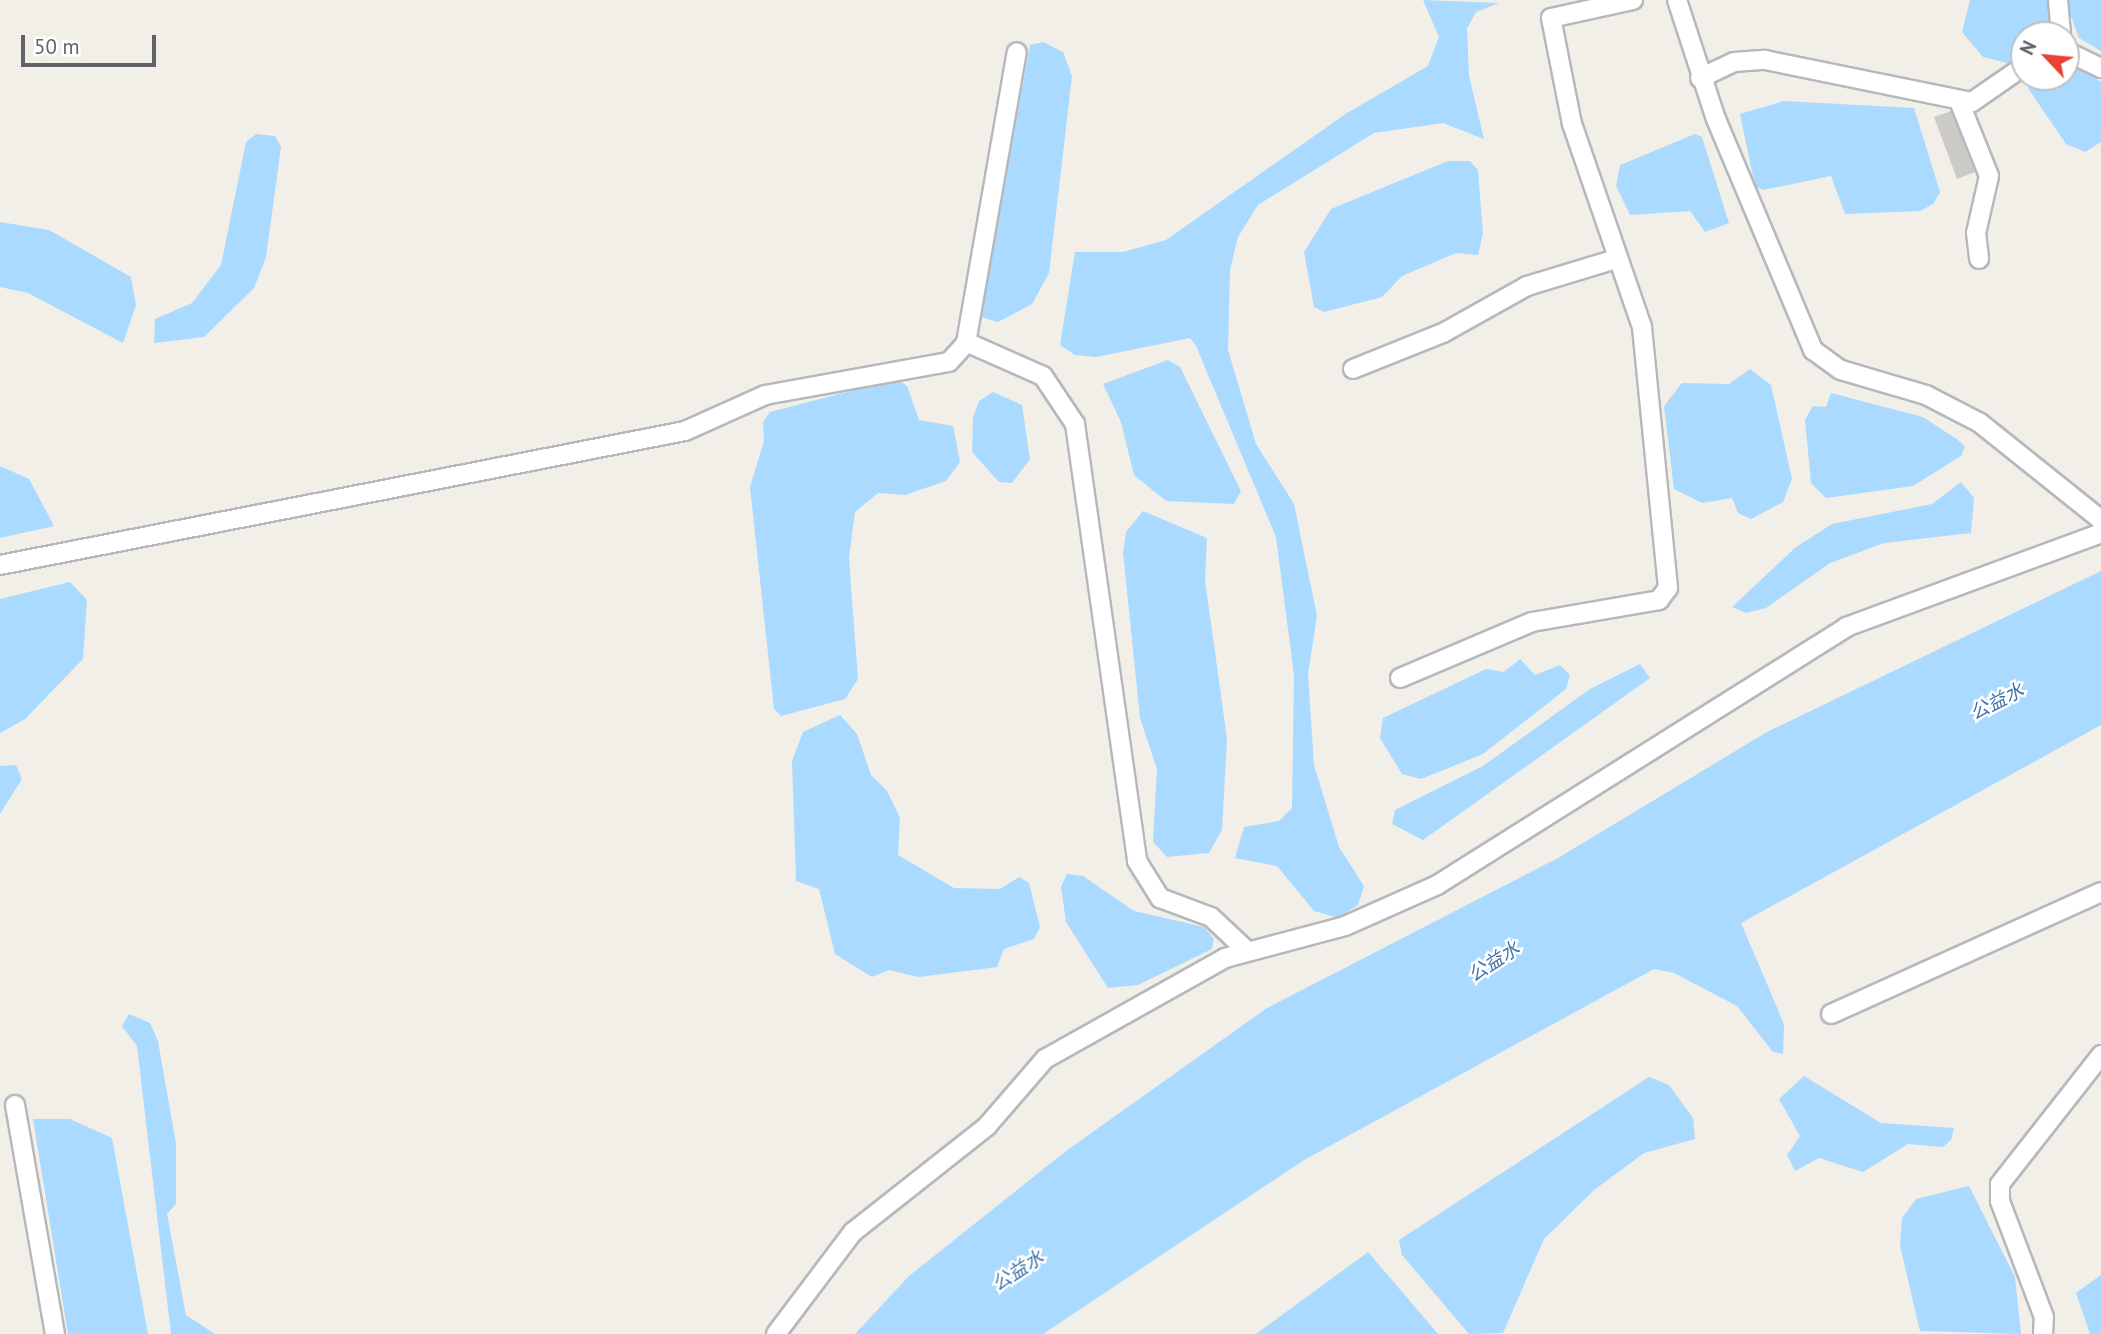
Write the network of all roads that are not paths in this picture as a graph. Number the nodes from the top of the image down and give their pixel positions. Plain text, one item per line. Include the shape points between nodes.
1 (1633, 0) edge
2 (1677, 0) edge
3 (2058, 0) edge
4 (2060, 21) edge
5 (1017, 52) dead end
6 (2080, 58) edge
7 (2101, 68) edge
8 (2010, 77) edge
9 (1700, 78) junction
10 (1959, 101) junction
11 (1979, 259) dead end
12 (1616, 260) junction
13 (967, 342) junction
14 (1353, 369) dead end
15 (2101, 520) edge
16 (2101, 533) edge
17 (0, 565) edge
18 (1400, 678) dead end
19 (2101, 892) edge
20 (1246, 950) junction
21 (1831, 1014) dead end
22 (2101, 1055) edge
23 (15, 1105) dead end
24 (55, 1334) edge
25 (776, 1334) edge
26 (2044, 1334) edge

1 - 12 street via 1550,18 1572,124
2 - 9 street
3 - 4 street
5 - 13 street
6 - 7 street
8 - 10 street via 1982,99
9 - 10 street via 1734,62 1765,60
9 - 15 street via 1786,297 1813,350 1841,370 1926,395 1980,423
10 - 11 street via 1989,176 1976,233
12 - 14 street via 1527,286 1443,333
12 - 18 street via 1642,327 1668,588 1658,600 1532,622
13 - 17 street via 949,362 765,395 685,431
13 - 20 street via 1043,376 1075,424 1136,861 1160,898 1211,917
16 - 20 street via 1869,616 1437,885 1345,926
19 - 21 street
20 - 25 street via 1045,1059 987,1126 853,1232
22 - 26 street via 2000,1184
23 - 24 street

